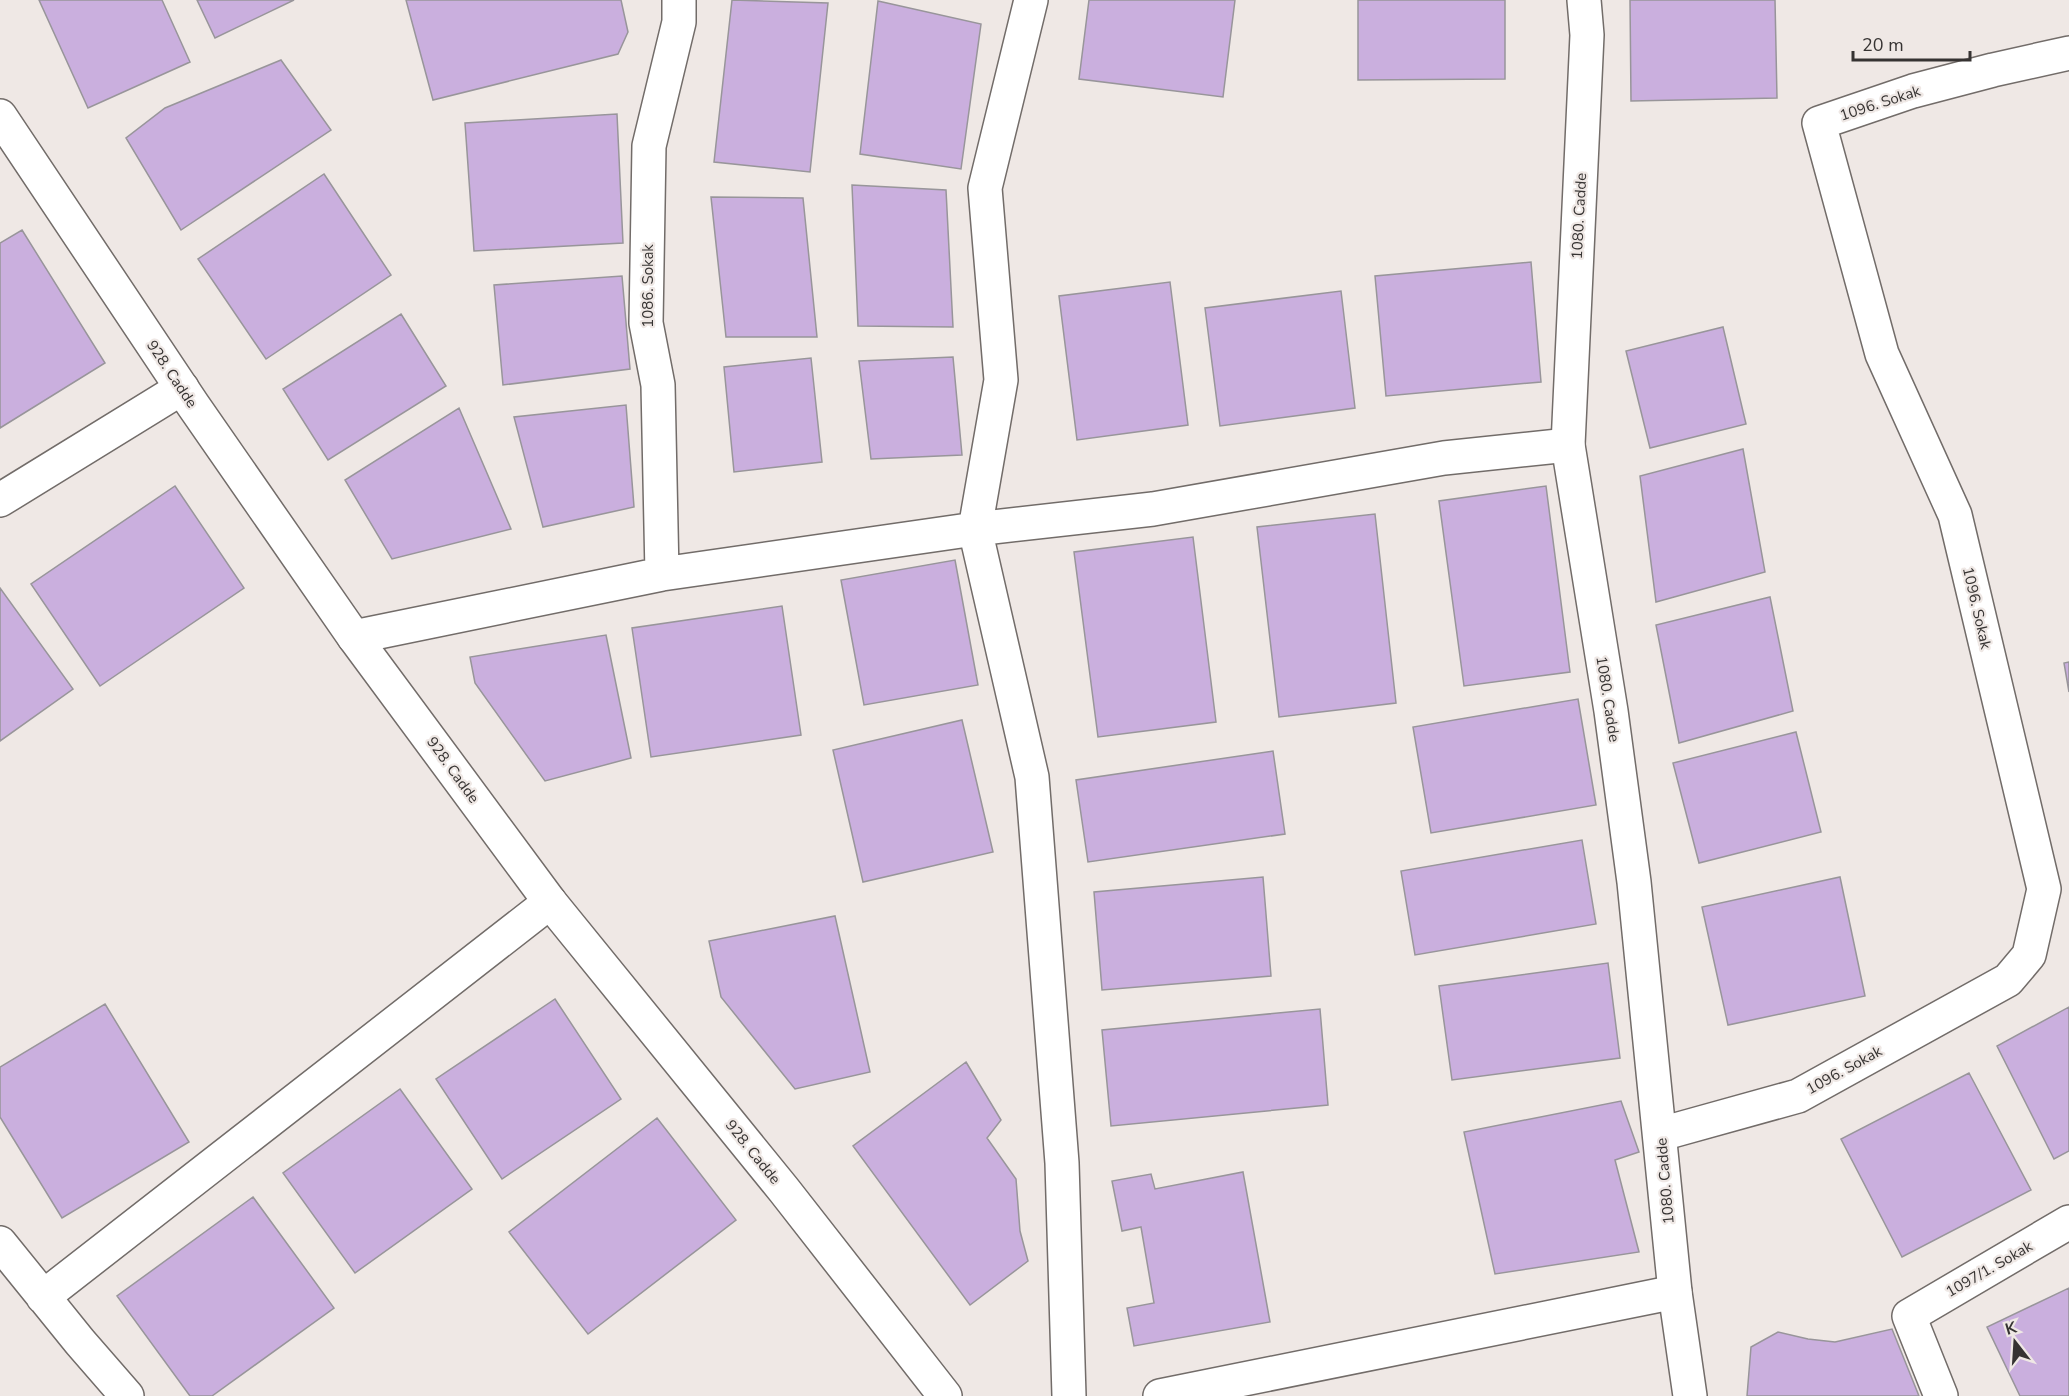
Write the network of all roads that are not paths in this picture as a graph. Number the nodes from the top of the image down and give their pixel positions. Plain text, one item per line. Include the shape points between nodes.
1 (679, 0) edge
2 (1031, 0) edge
3 (1584, 0) edge
4 (2069, 53) edge
5 (0, 116) edge
6 (182, 388) junction
7 (1568, 445) junction
8 (0, 500) edge
9 (975, 529) junction
10 (662, 574) junction
11 (354, 637) junction
12 (550, 902) junction
13 (1661, 1134) junction
14 (2069, 1222) edge
15 (0, 1243) edge
16 (1675, 1292) junction
17 (44, 1297) junction
18 (127, 1396) edge
19 (945, 1396) edge
20 (1069, 1396) edge
21 (1160, 1396) edge
22 (1690, 1396) edge
23 (1941, 1396) edge

1 - 10 street, 1086. Sokak via 679,22 649,146 646,323 658,385
2 - 9 street via 984,188 1001,380
3 - 7 street, 1080. Cadde via 1587,35
4 - 13 street, 1096. Sokak via 1913,92 1819,123 1882,354 1955,515 2044,889 2029,955 2008,980 1798,1096
5 - 6 street, 928. Cadde
6 - 8 street
6 - 11 street, 928. Cadde
7 - 9 street via 1444,458 1153,508
7 - 13 street, 1080. Cadde via 1634,882
9 - 10 street
9 - 20 street via 1032,777 1062,1163
10 - 11 street
11 - 12 street, 928. Cadde
12 - 17 street
12 - 19 street, 928. Cadde
13 - 16 street, 1080. Cadde
14 - 23 street, 1097/1. Sokak via 1909,1316
15 - 17 street
16 - 21 street
16 - 22 street, 1080. Cadde
17 - 18 street

